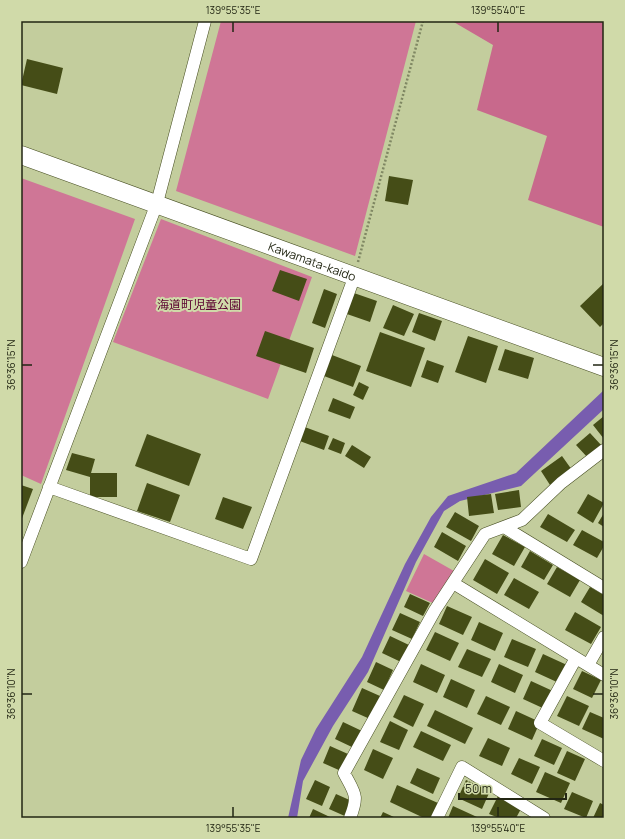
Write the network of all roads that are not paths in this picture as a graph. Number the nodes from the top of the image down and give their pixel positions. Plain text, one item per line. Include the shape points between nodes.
1 (205, 21) edge
2 (21, 155) edge
3 (157, 203) junction
4 (355, 275) junction
5 (604, 366) edge
6 (604, 450) edge
7 (49, 487) junction
8 (504, 527) junction
9 (21, 562) edge
10 (453, 583) junction
11 (604, 588) edge
12 (604, 637) edge
13 (576, 658) junction
14 (588, 665) junction
15 (604, 675) edge
16 (604, 761) edge
17 (525, 813) edge
18 (350, 818) edge
19 (437, 818) edge
20 (544, 818) edge

1 - 3 street
2 - 3 main road, Kawamata-kaido
3 - 4 main road, Kawamata-kaido
3 - 7 street
4 - 5 main road, Kawamata-kaido
4 - 7 street via 251,559
6 - 8 street via 561,483 522,520
7 - 9 street
8 - 10 street via 485,534
8 - 11 street
10 - 13 street
10 - 18 street via 435,610 344,773 355,793 356,803
12 - 14 street
13 - 14 street
13 - 16 street via 540,723
14 - 15 street
17 - 19 street via 462,766
17 - 20 street

